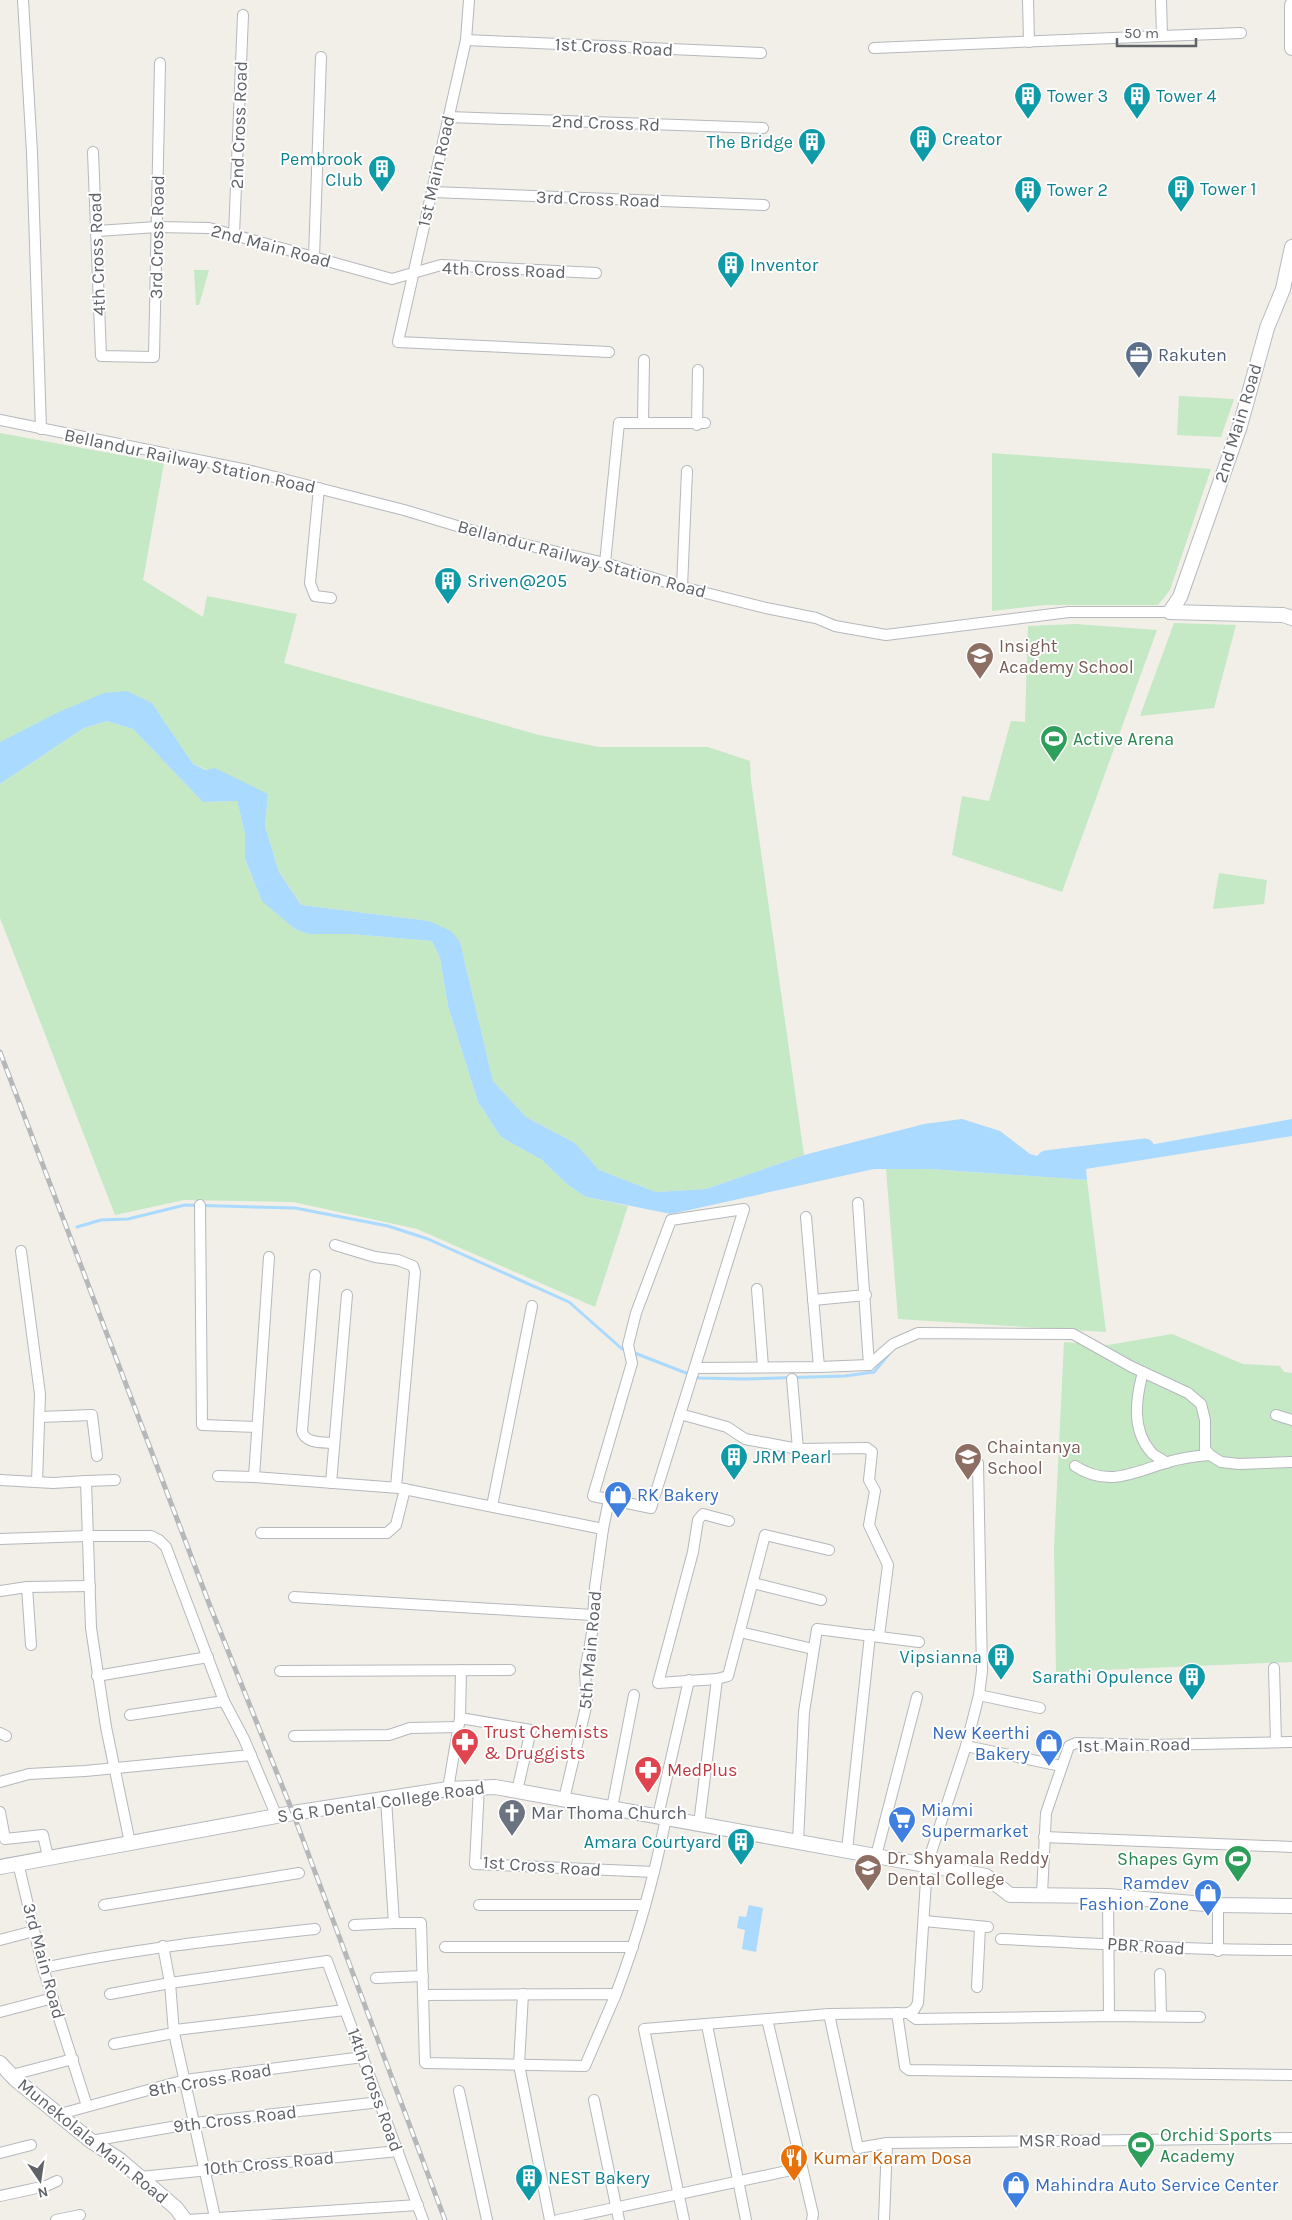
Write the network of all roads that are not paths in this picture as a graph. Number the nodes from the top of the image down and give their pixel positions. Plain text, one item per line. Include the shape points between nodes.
1 (23, 0) edge
2 (469, 0) edge
3 (1028, 0) edge
4 (1161, 0) edge
5 (1292, 5) edge
6 (243, 15) dead end
7 (1291, 32) edge
8 (1241, 33) dead end
9 (1162, 36) junction
10 (466, 40) junction
11 (1029, 42) junction
12 (874, 48) dead end
13 (1292, 48) edge
14 (761, 53) dead end
15 (321, 57) dead end
16 (160, 63) dead end
17 (449, 117) junction
18 (763, 128) dead end
19 (93, 152) dead end
20 (432, 192) junction
21 (764, 205) dead end
22 (157, 226) junction
23 (97, 231) junction
24 (234, 235) junction
25 (1292, 247) edge
26 (314, 257) junction
27 (596, 273) dead end
28 (413, 274) junction
29 (609, 352) dead end
30 (101, 356) joint
31 (644, 360) dead end
32 (698, 370) dead end
33 (0, 420) edge
34 (643, 422) junction
35 (40, 429) junction
36 (687, 471) dead end
37 (319, 488) junction
38 (605, 563) junction
39 (682, 586) junction
40 (331, 598) dead end
41 (1170, 612) junction
42 (1292, 618) edge
43 (858, 1203) dead end
44 (200, 1205) dead end
45 (806, 1217) dead end
46 (335, 1245) dead end
47 (21, 1251) dead end
48 (269, 1257) dead end
49 (315, 1275) dead end
50 (757, 1289) dead end
51 (347, 1295) dead end
52 (866, 1295) junction
53 (813, 1300) junction
54 (532, 1306) dead end
55 (869, 1365) junction
56 (763, 1367) junction
57 (819, 1367) junction
58 (1143, 1372) junction
59 (693, 1373) junction
60 (792, 1379) dead end
61 (680, 1414) junction
62 (1276, 1416) dead end
63 (40, 1417) junction
64 (1292, 1420) edge
65 (257, 1427) junction
66 (334, 1443) junction
67 (798, 1449) junction
68 (97, 1456) dead end
69 (1210, 1456) junction
70 (1292, 1462) edge
71 (978, 1463) dead end
72 (1167, 1463) junction
73 (1075, 1466) dead end
74 (218, 1476) dead end
75 (254, 1477) junction
76 (0, 1480) edge
77 (115, 1480) dead end
78 (86, 1481) junction
79 (37, 1482) junction
80 (331, 1483) junction
81 (400, 1488) junction
82 (609, 1500) junction
83 (492, 1506) junction
84 (729, 1521) dead end
85 (603, 1529) junction
86 (261, 1533) dead end
87 (87, 1536) junction
88 (0, 1539) edge
89 (829, 1550) dead end
90 (753, 1583) junction
91 (90, 1586) junction
92 (27, 1587) junction
93 (0, 1591) edge
94 (294, 1597) dead end
95 (821, 1600) dead end
96 (593, 1615) junction
97 (740, 1632) junction
98 (875, 1635) junction
99 (919, 1642) dead end
100 (31, 1645) dead end
101 (813, 1649) junction
102 (208, 1658) junction
103 (1274, 1668) dead end
104 (461, 1670) junction
105 (510, 1670) dead end
106 (280, 1671) dead end
107 (98, 1676) junction
108 (689, 1680) junction
109 (717, 1680) junction
110 (634, 1695) dead end
111 (979, 1695) junction
112 (917, 1697) dead end
113 (224, 1701) junction
114 (1040, 1708) dead end
115 (130, 1714) dead end
116 (459, 1722) junction
117 (294, 1736) dead end
118 (1276, 1742) junction
119 (1292, 1742) edge
120 (966, 1746) junction
121 (251, 1755) junction
122 (1061, 1766) junction
123 (115, 1767) junction
124 (0, 1782) edge
125 (479, 1787) junction
126 (448, 1789) junction
127 (517, 1791) junction
128 (386, 1799) junction
129 (564, 1799) junction
130 (612, 1808) junction
131 (0, 1812) edge
132 (277, 1816) junction
133 (662, 1817) junction
134 (699, 1824) junction
135 (1044, 1837) junction
136 (798, 1842) junction
137 (130, 1843) junction
138 (1292, 1847) edge
139 (847, 1850) junction
140 (876, 1856) junction
141 (48, 1857) junction
142 (18, 1863) junction
143 (927, 1865) junction
144 (0, 1867) edge
145 (654, 1872) junction
146 (299, 1874) dead end
147 (1042, 1894) junction
148 (1108, 1896) junction
149 (104, 1905) dead end
150 (478, 1905) dead end
151 (645, 1905) junction
152 (1218, 1905) junction
153 (1292, 1906) edge
154 (924, 1921) junction
155 (394, 1923) junction
156 (354, 1925) dead end
157 (315, 1928) dead end
158 (34, 1931) junction
159 (1001, 1939) dead end
160 (0, 1940) edge
161 (1108, 1943) junction
162 (163, 1946) junction
163 (633, 1947) junction
164 (445, 1948) dead end
165 (1292, 1950) edge
166 (1218, 1951) junction
167 (43, 1968) junction
168 (1160, 1974) dead end
169 (423, 1976) junction
170 (376, 1978) dead end
171 (170, 1983) junction
172 (977, 1987) dead end
173 (110, 1994) dead end
174 (523, 1994) junction
175 (616, 1994) junction
176 (423, 1995) junction
177 (53, 1998) junction
178 (345, 2010) junction
179 (0, 2012) edge
180 (897, 2013) junction
181 (908, 2013) junction
182 (829, 2014) junction
183 (1109, 2016) junction
184 (1161, 2016) junction
185 (1200, 2017) dead end
186 (767, 2019) junction
187 (707, 2024) junction
188 (175, 2031) junction
189 (114, 2044) dead end
190 (363, 2057) junction
191 (72, 2059) junction
192 (519, 2064) junction
193 (5, 2071) edge
194 (1292, 2075) edge
195 (185, 2080) junction
196 (459, 2091) dead end
197 (594, 2100) dead end
198 (380, 2102) junction
199 (87, 2106) junction
200 (60, 2114) junction
201 (195, 2123) junction
202 (1292, 2138) edge
203 (91, 2141) junction
204 (887, 2143) junction
205 (32, 2146) dead end
206 (398, 2151) junction
207 (0, 2153) edge
208 (801, 2168) junction
209 (205, 2169) junction
210 (140, 2177) junction
211 (737, 2181) junction
212 (58, 2182) dead end
213 (678, 2194) junction
214 (0, 2196) edge
215 (418, 2204) junction
216 (616, 2207) junction
217 (80, 2215) dead end
218 (215, 2217) junction
219 (56, 2220) edge
220 (186, 2220) edge
221 (424, 2220) edge
222 (487, 2220) edge
223 (550, 2220) edge
224 (558, 2220) edge
225 (619, 2220) edge
226 (684, 2220) edge
227 (746, 2220) edge
228 (812, 2220) edge
229 (884, 2220) edge

1 - 35 street via 32,152
2 - 10 street, 1st Main Road
3 - 11 street
4 - 9 street
5 - 7 street
6 - 24 street, 2nd Cross Road
7 - 13 street
8 - 9 street
9 - 11 street
10 - 14 street, 1st Cross Road
10 - 17 street, 1st Main Road
11 - 12 street
15 - 26 street
16 - 22 street, 3rd Cross Road
17 - 18 street, 2nd Cross Rd
17 - 20 street, 1st Main Road
19 - 23 street, 4th Cross Road
20 - 21 street, 3rd Cross Road
20 - 28 street, 1st Main Road
22 - 23 street, 2nd Main Road
22 - 24 street, 2nd Main Road via 209,228
22 - 30 street, 3rd Cross Road via 154,357
23 - 30 street, 4th Cross Road
24 - 26 street, 2nd Main Road
25 - 41 street, 2nd Main Road via 1283,289 1267,328 1240,426 1180,597
26 - 28 street, 2nd Main Road via 392,279
27 - 28 street, 4th Cross Road via 441,266
28 - 29 street, 1st Main Road via 398,342
31 - 34 street
32 - 34 street via 701,424
33 - 35 street, Bellandur Railway Station Road
34 - 38 street via 619,423
35 - 37 street, Bellandur Railway Station Road via 194,458
36 - 39 street
37 - 38 street, Bellandur Railway Station Road via 497,538
37 - 40 street via 310,583 315,596
38 - 39 street, Bellandur Railway Station Road
39 - 41 street, Bellandur Railway Station Road via 816,618 835,626 886,634 1060,613
41 - 42 street via 1282,615
43 - 52 street
44 - 65 street via 202,1426
45 - 53 street
46 - 81 street via 398,1260 413,1266 415,1272
47 - 63 street via 40,1394
48 - 65 street
49 - 66 street via 302,1431 308,1440
50 - 56 street
51 - 66 street
52 - 53 street
52 - 55 street
53 - 57 street
54 - 83 street
55 - 57 street
55 - 58 street via 893,1344 918,1333 1038,1332 1073,1334
56 - 57 street
56 - 59 street
58 - 69 street via 1188,1393 1201,1404 1206,1449
58 - 72 street via 1135,1412 1151,1452
59 - 61 street
59 - 82 street via 744,1209 671,1220 636,1313 628,1345 632,1363 593,1496
60 - 67 street
61 - 67 street via 727,1426 745,1439
61 - 82 street via 652,1508
62 - 64 street
63 - 68 street via 92,1415
63 - 79 street
65 - 75 street
66 - 80 street
67 - 98 street via 867,1448 872,1452 869,1480 875,1491 869,1525 888,1565
69 - 70 street via 1221,1462 1239,1464
69 - 72 street via 1192,1456
71 - 111 street via 982,1671
72 - 73 street via 1131,1476 1110,1478
74 - 75 street
75 - 80 street
76 - 79 street
77 - 78 street
78 - 79 street
78 - 87 street
80 - 81 street
81 - 83 street
81 - 86 street via 396,1525 387,1533
82 - 85 street, 5th Main Road
83 - 85 street
84 - 108 street via 703,1514 698,1520 694,1552 658,1683
85 - 96 street, 5th Main Road
87 - 88 street
87 - 91 street
87 - 102 street via 151,1536 166,1547
89 - 90 street via 765,1535
90 - 95 street
90 - 97 street
91 - 92 street
91 - 107 street via 91,1628
92 - 93 street
92 - 100 street
94 - 96 street
96 - 129 street, 5th Main Road via 585,1672 587,1702
97 - 101 street
97 - 109 street via 728,1676
98 - 99 street
98 - 101 street via 817,1629
98 - 139 street via 865,1666
101 - 136 street via 804,1712
102 - 107 street
102 - 113 street
103 - 118 street
104 - 105 street
104 - 106 street
104 - 116 street
107 - 123 street
108 - 109 street
108 - 133 street
109 - 134 street
110 - 130 street
111 - 114 street
111 - 120 street
112 - 140 street
113 - 115 street
113 - 121 street
116 - 117 street via 410,1728 389,1735
116 - 126 street
116 - 127 street via 531,1730
118 - 119 street, 1st Main Road
118 - 122 street, 1st Main Road via 1151,1746 1076,1743 1069,1746
120 - 122 street
120 - 143 street
121 - 123 street
121 - 132 street
122 - 135 street, 1st Main Road via 1046,1813
123 - 124 street via 29,1774
123 - 137 street
125 - 126 street, S G R Dental College Road
125 - 127 street, S G R Dental College Road
125 - 145 street, 1st Cross Road via 475,1864
126 - 128 street, S G R Dental College Road
127 - 129 street, S G R Dental College Road
128 - 132 street, S G R Dental College Road
128 - 155 street
129 - 130 street, S G R Dental College Road
130 - 133 street, S G R Dental College Road
131 - 141 street via 5,1840 43,1835
132 - 137 street, S G R Dental College Road
133 - 134 street, S G R Dental College Road
133 - 145 street
134 - 136 street, S G R Dental College Road
135 - 138 street
135 - 147 street, 1st Main Road
136 - 139 street, S G R Dental College Road
137 - 141 street, S G R Dental College Road
139 - 140 street, S G R Dental College Road
140 - 143 street, S G R Dental College Road
141 - 142 street, S G R Dental College Road
142 - 144 street, S G R Dental College Road
142 - 158 street, 3rd Main Road
143 - 147 street, S G R Dental College Road via 986,1876 1010,1895
143 - 154 street
145 - 151 street
146 - 149 street
147 - 148 street, S G R Dental College Road
148 - 152 street, S G R Dental College Road
148 - 161 street
150 - 151 street
151 - 163 street
152 - 153 street, S G R Dental College Road
152 - 166 street
154 - 172 street via 984,1927
154 - 181 street via 918,2003
155 - 156 street
155 - 169 street via 421,1923
157 - 162 street
158 - 160 street
158 - 167 street, 3rd Main Road
159 - 161 street, PBR Road
161 - 166 street, PBR Road
161 - 183 street
162 - 167 street
162 - 171 street
163 - 164 street
163 - 175 street
165 - 166 street, PBR Road
167 - 177 street, 3rd Main Road
168 - 184 street
169 - 170 street
169 - 176 street
171 - 173 street
171 - 178 street, 14th Cross Road via 327,1961
171 - 188 street
174 - 175 street
174 - 176 street
174 - 192 street
175 - 192 street via 585,2066
176 - 192 street via 425,2063
177 - 179 street
177 - 191 street, 3rd Main Road
178 - 188 street
178 - 190 street, 14th Cross Road
180 - 181 street
180 - 182 street
180 - 194 street via 905,2067 909,2070
181 - 183 street via 916,2019
182 - 186 street
182 - 204 street, MSR Road via 858,2148
183 - 184 street
184 - 185 street
186 - 187 street
186 - 208 street
187 - 211 street
187 - 213 street via 643,2030
188 - 189 street
188 - 195 street
190 - 195 street, 8th Cross Road
190 - 198 street, 14th Cross Road
191 - 193 street
191 - 199 street, 3rd Main Road
192 - 223 street
193 - 200 street, Munekolala Main Road
195 - 199 street, 8th Cross Road
195 - 201 street
196 - 222 street
197 - 216 street
198 - 201 street, 9th Cross Road
198 - 206 street, 14th Cross Road
199 - 200 street, 8th Cross Road
200 - 203 street, Munekolala Main Road
201 - 203 street, 9th Cross Road
201 - 209 street
202 - 204 street, MSR Road
203 - 210 street, Munekolala Main Road
204 - 229 street
205 - 207 street
206 - 209 street, 10th Cross Road
206 - 215 street, 14th Cross Road
208 - 211 street
208 - 228 street
209 - 210 street, 10th Cross Road
209 - 218 street
210 - 220 street, Munekolala Main Road
211 - 213 street
211 - 227 street
212 - 214 street
213 - 216 street
213 - 226 street
215 - 218 street
215 - 221 street, 14th Cross Road
216 - 224 street
216 - 225 street
217 - 219 street
218 - 220 street

